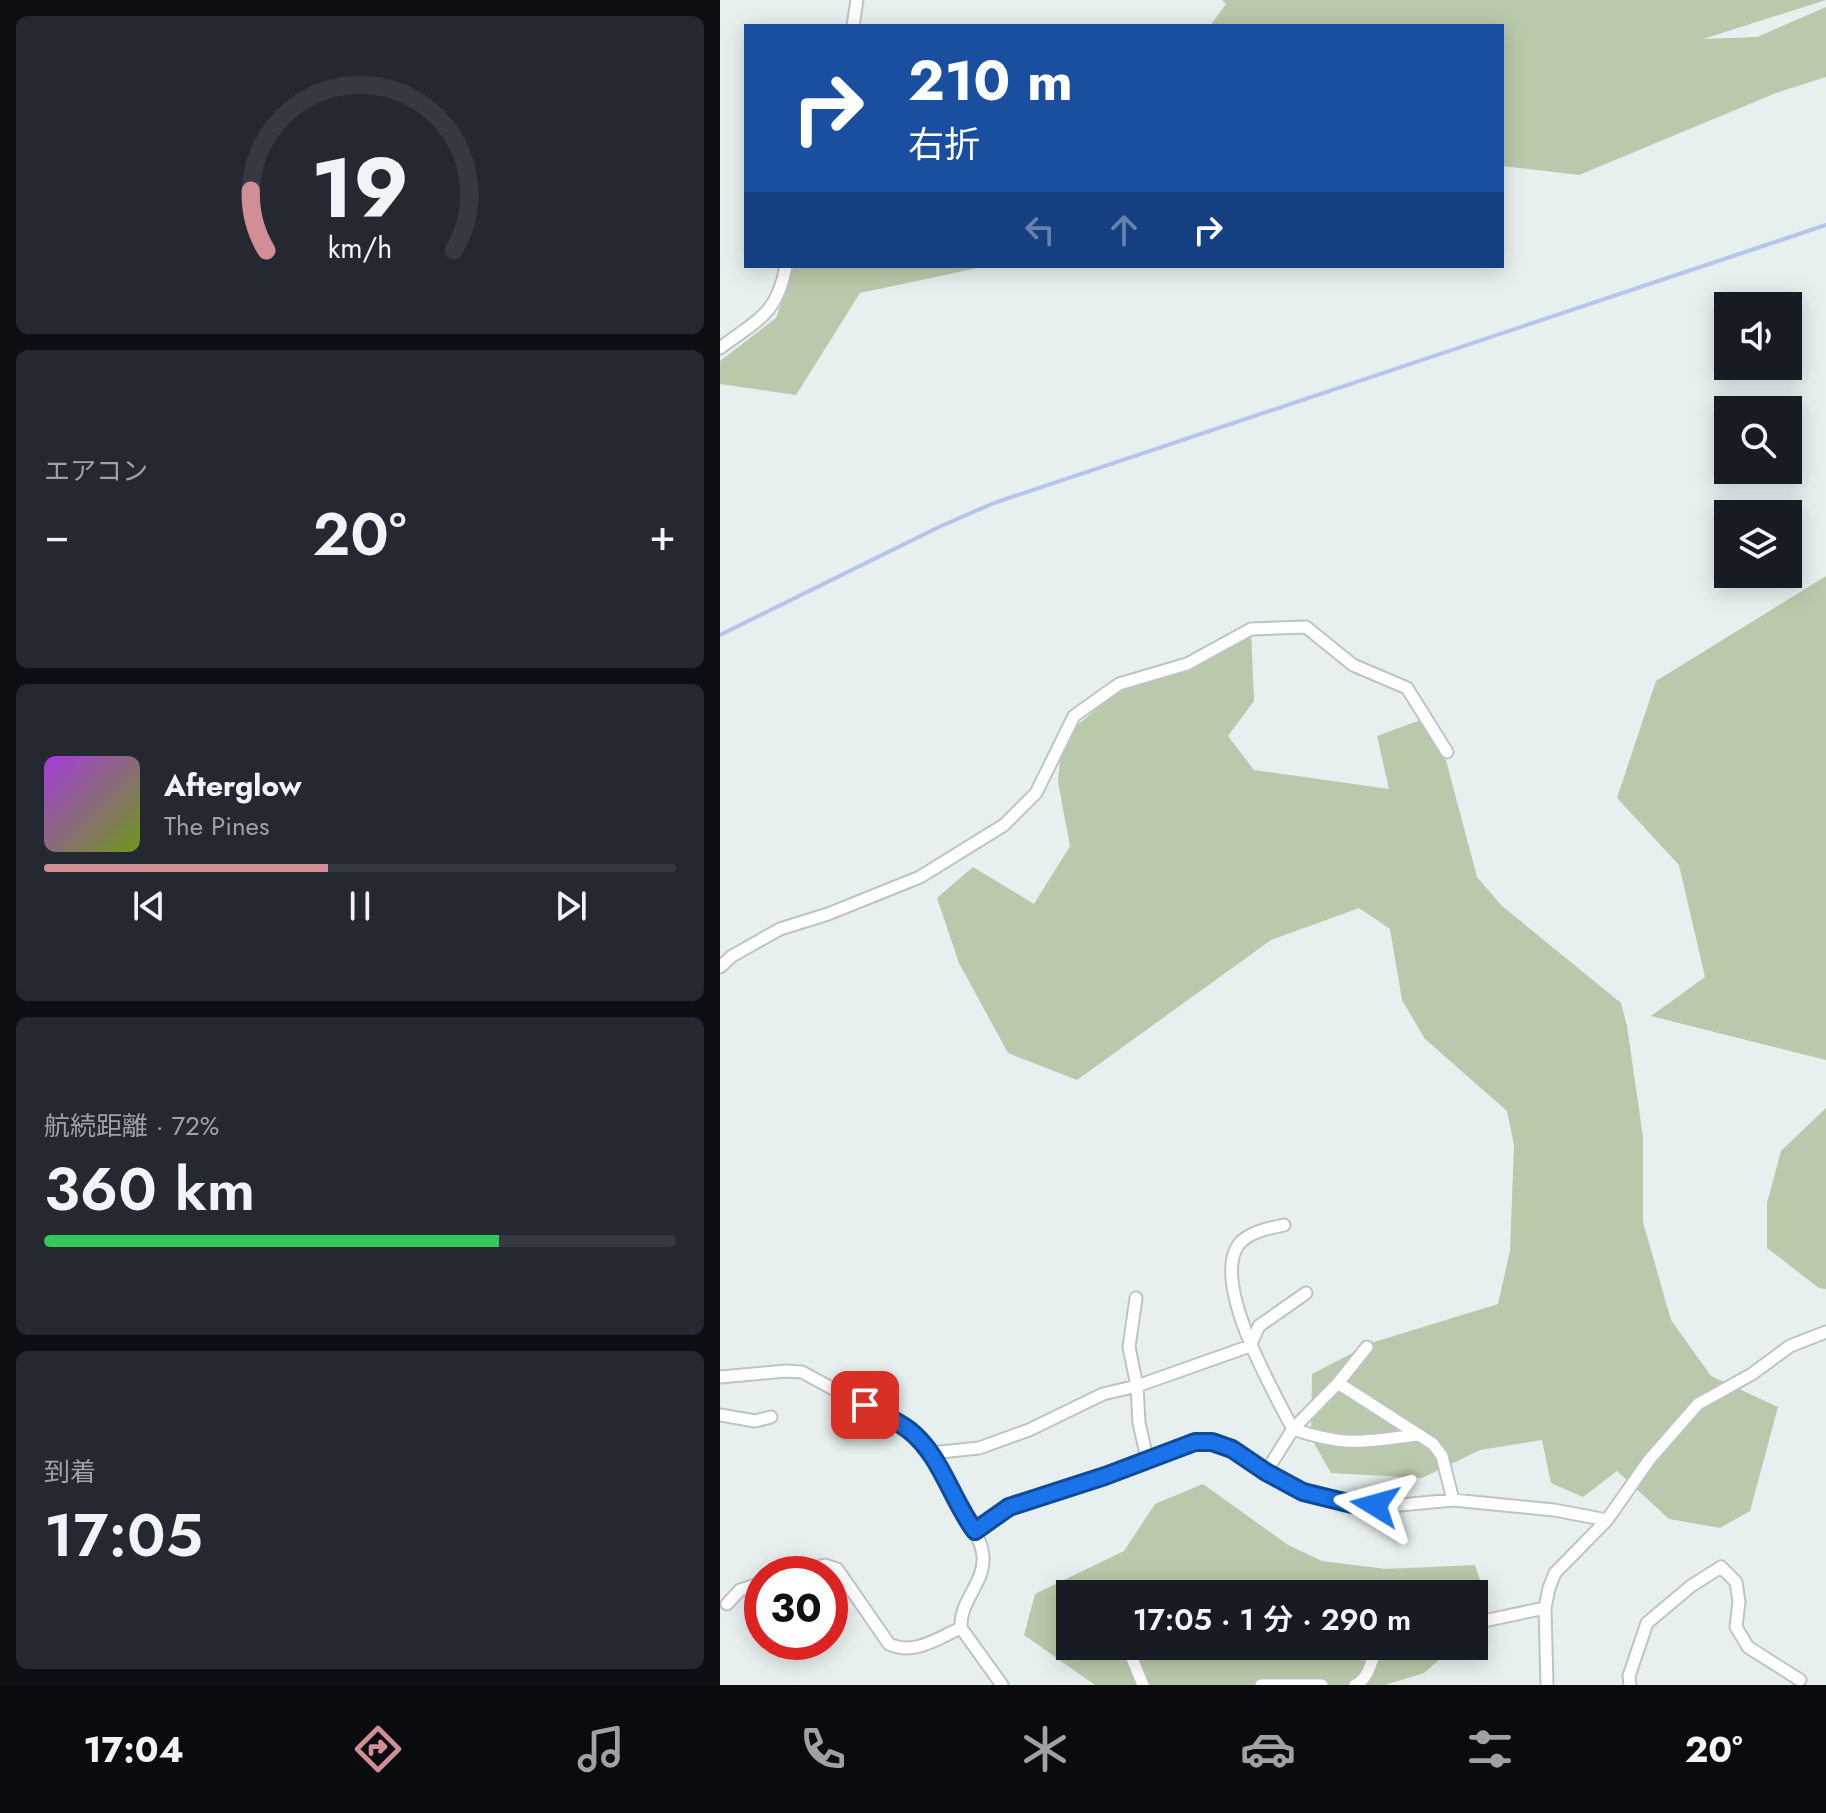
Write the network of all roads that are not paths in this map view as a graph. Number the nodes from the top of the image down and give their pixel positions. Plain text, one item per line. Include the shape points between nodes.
1 (857, 0) edge
2 (853, 24) edge
3 (786, 268) edge
4 (720, 348) edge
5 (1447, 752) dead end
6 (720, 967) edge
7 (1284, 1225) dead end
8 (1306, 1293) dead end
9 (1136, 1298) dead end
10 (1826, 1332) edge
11 (1250, 1346) junction
12 (1367, 1347) dead end
13 (720, 1377) edge
14 (1338, 1383) junction
15 (1137, 1386) junction
16 (720, 1415) edge
17 (771, 1417) dead end
18 (1293, 1429) junction
19 (1417, 1435) junction
20 (931, 1453) junction
21 (1147, 1458) junction
22 (1266, 1472) junction
23 (1453, 1500) junction
24 (1607, 1520) junction
25 (975, 1531) junction
26 (848, 1585) edge
27 (744, 1589) edge
28 (727, 1604) dead end
29 (1545, 1608) junction
30 (1488, 1620) edge
31 (961, 1628) junction
32 (1133, 1660) edge
33 (1372, 1660) edge
34 (1800, 1680) dead end
35 (1002, 1685) edge
36 (1143, 1685) edge
37 (1261, 1685) edge
38 (1322, 1685) edge
39 (1355, 1685) edge
40 (1547, 1685) edge
41 (1630, 1685) edge

1 - 2 street
3 - 4 street via 769,311
5 - 6 street via 1407,688 1353,665 1306,627 1251,629 1187,664 1119,684 1074,716 1036,793 1004,825 920,877 780,929
7 - 11 street via 1254,1234 1234,1253 1236,1297
8 - 11 street via 1259,1326
9 - 15 street via 1129,1347
10 - 24 street via 1790,1346 1698,1404
11 - 15 street
11 - 18 street
12 - 14 street
13 - 20 street via 802,1372 907,1429
14 - 18 street
14 - 19 street
15 - 20 street via 1103,1394 979,1448
15 - 21 street
16 - 17 street via 755,1421
18 - 19 street via 1335,1442
18 - 22 street
19 - 23 street via 1442,1456
20 - 25 street
21 - 22 street via 1195,1442 1212,1442
21 - 25 street via 1009,1507
22 - 23 street via 1303,1492 1352,1504
23 - 24 street
24 - 29 street via 1555,1573
25 - 31 street via 983,1557 981,1571 965,1604
26 - 31 street via 889,1644 900,1649 912,1650
27 - 28 street
29 - 30 street
29 - 40 street
31 - 35 street
32 - 36 street
33 - 39 street via 1366,1677
34 - 41 street via 1748,1647 1736,1627 1736,1582 1721,1567 1647,1623
37 - 38 street

